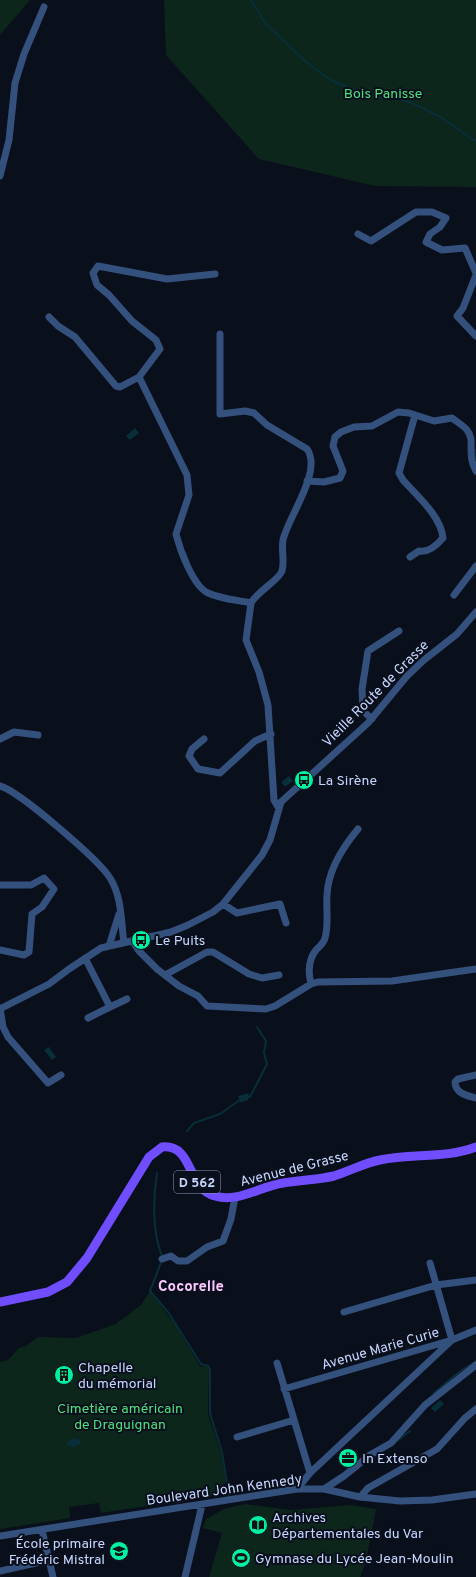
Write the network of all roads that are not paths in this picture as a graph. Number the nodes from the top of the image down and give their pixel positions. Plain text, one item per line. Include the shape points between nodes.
1 (44, 7) dead end
2 (0, 176) edge
3 (358, 234) dead end
4 (215, 274) dead end
5 (476, 274) edge
6 (49, 316) dead end
7 (220, 334) dead end
8 (476, 336) edge
9 (139, 377) junction
10 (415, 415) junction
11 (476, 470) edge
12 (307, 481) junction
13 (410, 558) dead end
14 (476, 566) edge
15 (454, 595) dead end
16 (251, 603) junction
17 (476, 612) edge
18 (399, 631) dead end
19 (372, 719) junction
20 (271, 734) junction
21 (38, 736) dead end
22 (0, 739) edge
23 (204, 739) dead end
24 (0, 786) edge
25 (278, 807) junction
26 (358, 829) dead end
27 (0, 885) edge
28 (223, 904) junction
29 (120, 910) junction
30 (286, 923) dead end
31 (133, 942) junction
32 (124, 943) junction
33 (109, 946) junction
34 (0, 950) edge
35 (85, 958) junction
36 (476, 969) edge
37 (164, 975) junction
38 (278, 975) dead end
39 (311, 984) junction
40 (127, 999) dead end
41 (110, 1007) junction
42 (0, 1008) edge
43 (88, 1018) dead end
44 (61, 1075) dead end
45 (476, 1075) edge
46 (476, 1098) edge
47 (476, 1147) edge
48 (235, 1197) junction
49 (164, 1258) dead end
50 (430, 1263) dead end
51 (476, 1280) edge
52 (436, 1285) junction
53 (0, 1302) edge
54 (344, 1312) dead end
55 (476, 1330) edge
56 (452, 1340) junction
57 (277, 1363) dead end
58 (476, 1365) edge
59 (284, 1389) junction
60 (476, 1409) edge
61 (294, 1420) junction
62 (237, 1437) dead end
63 (310, 1473) junction
64 (297, 1489) junction
65 (327, 1490) junction
66 (476, 1494) edge
67 (360, 1497) junction
68 (202, 1506) junction
69 (42, 1530) junction
70 (0, 1536) edge
71 (49, 1560) junction
72 (0, 1571) edge
73 (53, 1577) edge
74 (185, 1577) edge

1 - 2 street via 15,83 9,140
3 - 5 street via 371,241 416,212 432,212 446,218 440,227 430,234 426,242 442,250 465,248
4 - 9 street via 167,279 98,266 95,268 93,273 97,285 132,321 156,340 160,349
5 - 8 street via 463,308 457,316
6 - 9 street via 58,326 75,337 116,386 120,387
7 - 12 street via 220,414 246,411 254,413 267,425 307,449 311,454 312,463
9 - 16 street via 186,475 189,495 176,534 192,575 208,593
10 - 11 street via 434,421 452,418 467,430 472,441 471,462
10 - 12 street via 398,412 372,426 354,427 341,432 335,437 333,446 343,471 340,478 324,482
10 - 13 street via 399,473 402,480 437,520 443,538 429,550 419,551
12 - 16 street via 283,539 282,572 255,595
14 - 15 street
16 - 20 street via 246,640 265,692
17 - 19 street, Vieille Route de Grasse via 457,634 407,676
18 - 19 street via 368,651 361,700 363,711
19 - 25 street, Vieille Route de Grasse via 295,788
20 - 23 street via 255,742 220,773 198,769 189,756 192,749
20 - 25 street via 274,800
21 - 22 street via 14,732
24 - 29 street via 26,800 99,864 110,878
25 - 28 street, Vieille Route de Grasse via 270,840 262,855
26 - 39 street via 343,847 331,876 327,892 327,932 323,943 311,956
27 - 34 street via 31,885 44,878 54,889 42,907 32,914 29,952 24,955
28 - 30 street via 237,913 280,904
28 - 31 street, Vieille Route de Grasse via 188,925
29 - 32 street
29 - 33 street
31 - 32 street, Vieille Route de Grasse
31 - 37 street
32 - 33 street, Vieille Route de Grasse
33 - 35 street, Vieille Route de Grasse
35 - 41 street
35 - 42 street, Vieille Route de Grasse via 49,984
36 - 39 street via 392,981
37 - 38 street via 207,952 213,952 249,974 262,978
37 - 39 street via 211,1007 272,1008
40 - 41 street
41 - 43 street
42 - 44 street via 3,1027 8,1037 43,1078 48,1083
45 - 46 street via 458,1079 455,1087 459,1092
47 - 48 main road, Avenue de Grasse / D 562 via 455,1154 380,1160 333,1176 282,1183
48 - 49 street via 224,1241 207,1247 186,1262 178,1261 171,1256
48 - 53 main road, Avenue de Grasse / D 562 via 224,1198 209,1194 196,1181 180,1151 175,1147 162,1146 149,1157 87,1258 67,1282 48,1292
50 - 52 street, Avenue Marie Curie
51 - 52 street
52 - 54 street
52 - 56 street, Avenue Marie Curie
55 - 56 street
56 - 59 street, Avenue Marie Curie
56 - 63 street
57 - 59 street
58 - 65 street via 425,1405 391,1443 370,1455
59 - 61 street
60 - 67 street via 437,1449 368,1488
61 - 62 street
61 - 63 street
63 - 64 street
64 - 65 street, Boulevard John Kennedy
64 - 68 street, Boulevard John Kennedy
65 - 67 street, Boulevard John Kennedy
66 - 67 street, Boulevard John Kennedy via 400,1501
68 - 69 street, Boulevard John Kennedy
68 - 74 street
69 - 70 street, Boulevard John Kennedy
69 - 71 street
71 - 72 street
71 - 73 street

